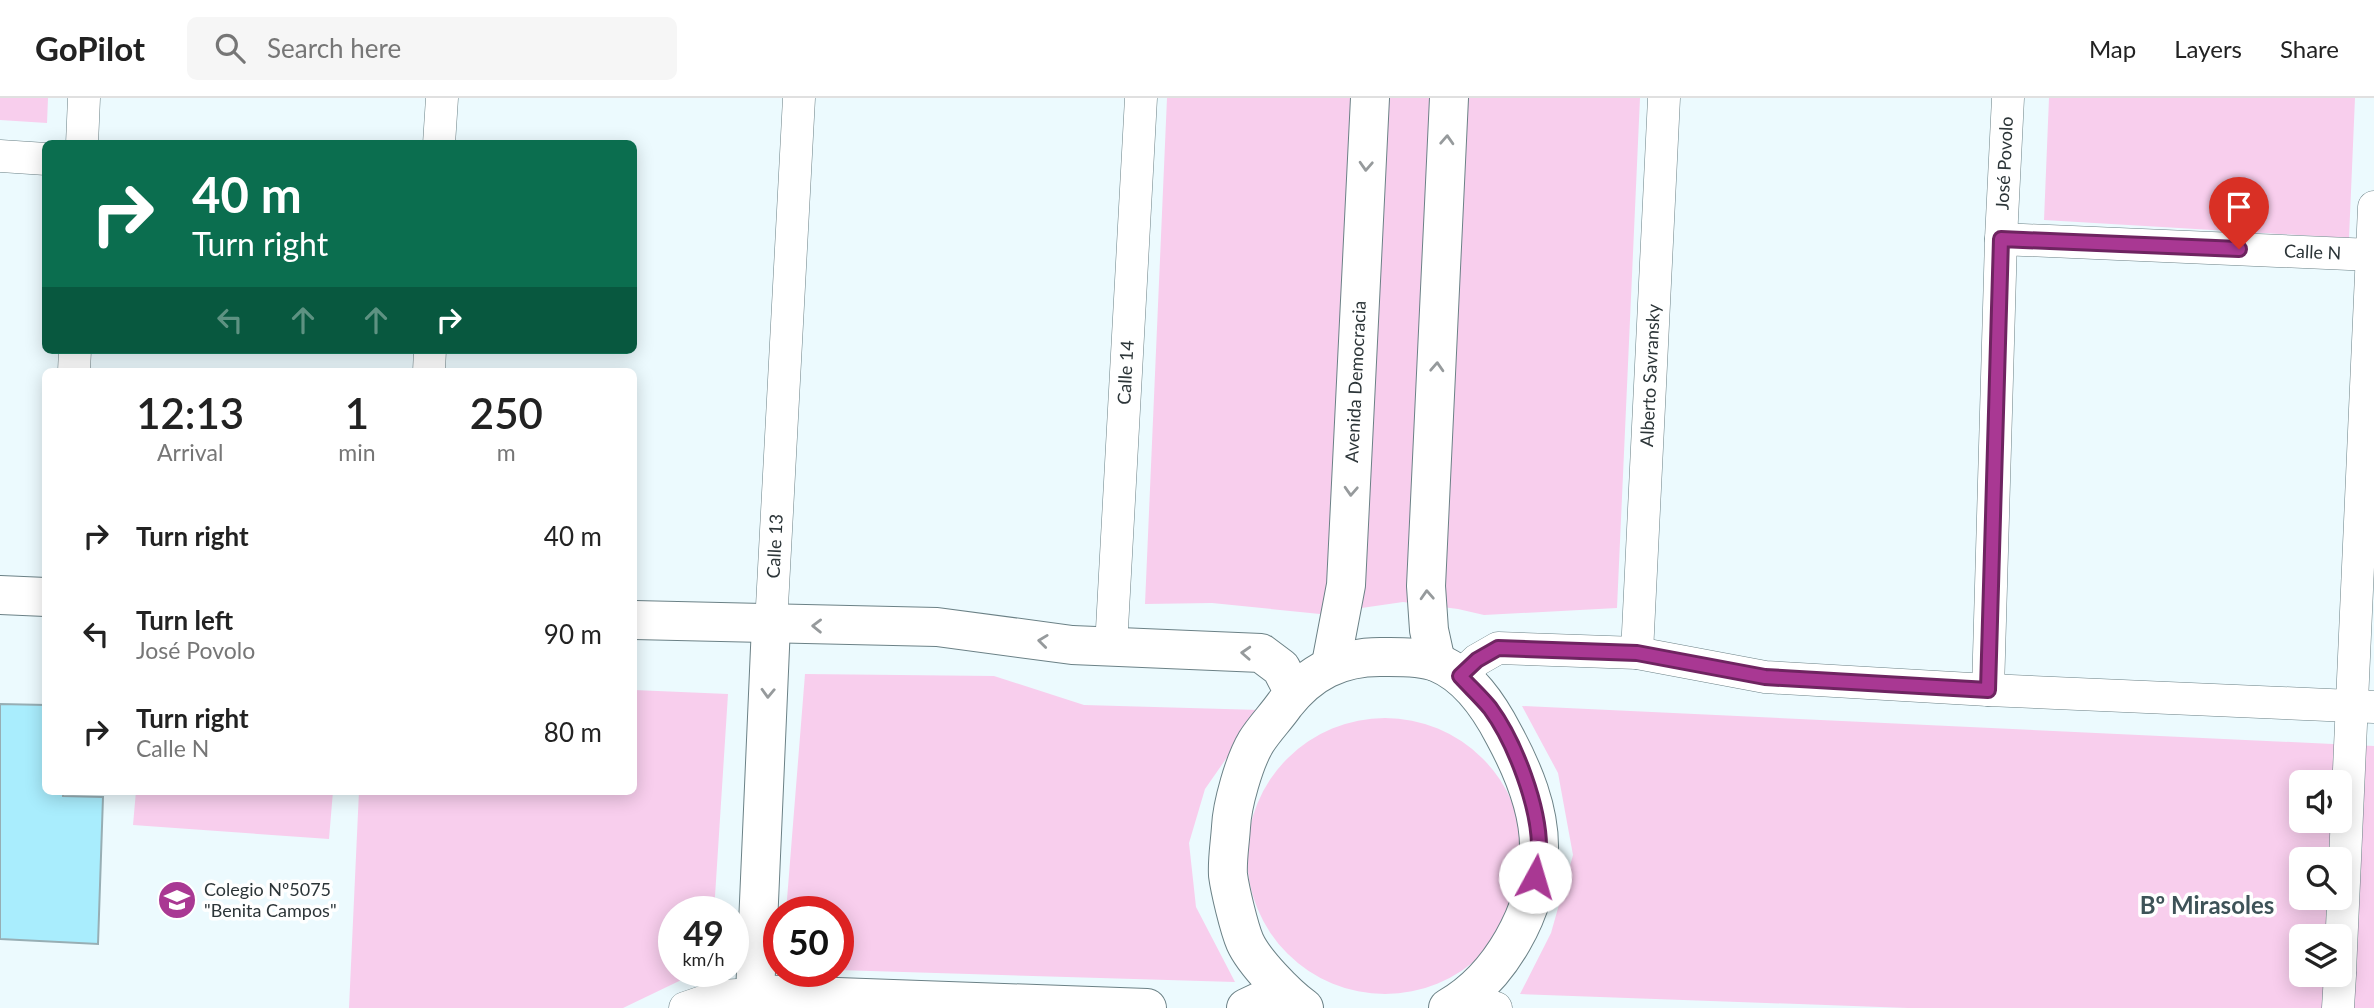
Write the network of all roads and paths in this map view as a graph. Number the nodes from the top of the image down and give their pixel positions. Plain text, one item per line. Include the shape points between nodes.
1 (84, 98) edge
2 (442, 98) edge
3 (799, 98) edge
4 (1140, 98) edge
5 (1370, 98) edge
6 (1449, 98) edge
7 (1664, 98) edge
8 (2008, 98) edge
9 (82, 140) edge
10 (439, 140) edge
11 (0, 156) edge
12 (42, 159) edge
13 (2374, 207) edge
14 (2001, 239) junction
15 (2372, 255) junction
16 (0, 595) edge
17 (42, 597) edge
18 (637, 620) edge
19 (771, 625) junction
20 (1111, 647) junction
21 (1637, 653) junction
22 (1331, 664) junction
23 (1448, 669) junction
24 (1988, 690) junction
25 (1294, 693) junction
26 (2363, 707) edge
27 (2344, 924) edge
28 (2339, 987) edge
29 (755, 1001) edge
30 (1298, 1004) edge
31 (1469, 1005) edge
32 (685, 1008) edge
33 (1147, 1008) edge
34 (1246, 1008) edge
35 (2338, 1008) edge

1 - 9 street
2 - 10 street
3 - 19 street, Calle 13
4 - 20 street, Calle 14
5 -> 22 main road, Avenida Democracia via 1346,584
23 -> 6 main road via 1429,630 1426,586
7 - 21 street, Alberto Savransky
8 - 14 street, José Povolo
11 - 12 street
13 - 15 street
14 - 15 street, Calle N
14 - 24 street, José Povolo
15 - 26 street
16 - 17 main road
18 - 19 main road
20 -> 19 main road via 937,627
19 -> 29 main road, Calle 13
25 -> 20 main road via 1281,668 1261,653
21 - 23 street via 1498,648
21 - 24 street via 1765,677
22 - 23 main road via 1395,657
22 - 25 main road
23 - 31 main road via 1490,709 1518,760 1532,800 1539,850 1530,904 1510,947
24 - 26 street
25 - 30 main road via 1255,743 1231,809 1228,875 1245,942
26 - 27 street
28 - 35 street
29 - 32 street via 720,996
29 - 33 main road
30 - 34 main road

